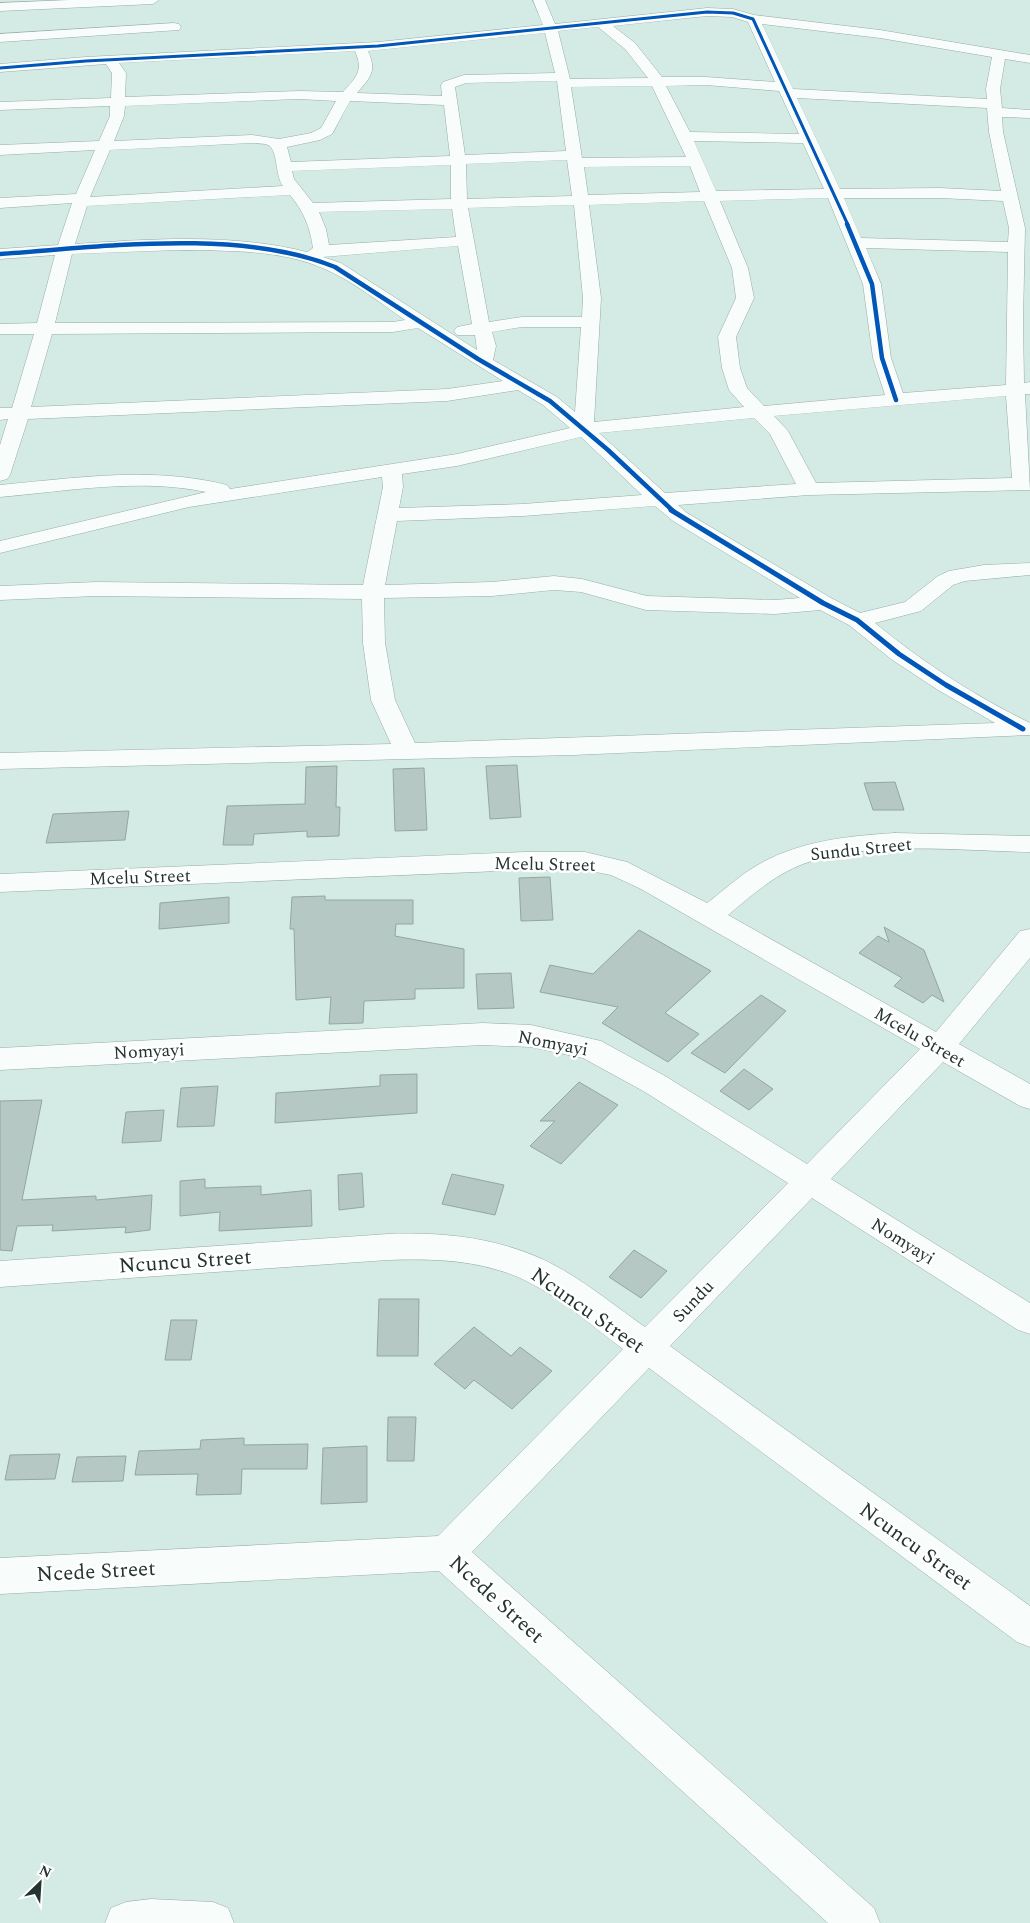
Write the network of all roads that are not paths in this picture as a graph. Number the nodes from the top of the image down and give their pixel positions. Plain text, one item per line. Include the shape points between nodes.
1 (539, 0) edge
2 (159, 4) edge
3 (0, 7) edge
4 (753, 18) junction
5 (601, 23) junction
6 (174, 27) junction
7 (551, 29) junction
8 (0, 38) edge
9 (360, 47) junction
10 (999, 54) junction
11 (175, 57) junction
12 (1030, 59) edge
13 (110, 60) junction
14 (0, 68) edge
15 (563, 80) junction
16 (657, 82) junction
17 (785, 90) junction
18 (347, 95) junction
19 (449, 101) junction
20 (116, 102) junction
21 (0, 106) edge
22 (994, 108) junction
23 (1030, 114) edge
24 (685, 136) junction
25 (808, 140) junction
26 (276, 144) junction
27 (104, 146) junction
28 (0, 150) edge
29 (458, 159) junction
30 (574, 159) junction
31 (695, 160) junction
32 (284, 167) junction
33 (294, 190) junction
34 (833, 194) junction
35 (1008, 196) junction
36 (710, 197) junction
37 (580, 199) junction
38 (81, 200) junction
39 (0, 203) edge
40 (460, 203) junction
41 (309, 208) junction
42 (1021, 239) edge
43 (465, 241) junction
44 (855, 243) junction
45 (66, 248) junction
46 (317, 253) junction
47 (0, 254) edge
48 (422, 322) junction
49 (590, 322) junction
50 (45, 328) junction
51 (482, 328) junction
52 (0, 329) edge
53 (440, 334) junction
54 (489, 365) junction
55 (520, 384) junction
56 (1025, 390) edge
57 (397, 396) junction
58 (896, 400) junction
59 (760, 411) junction
60 (0, 414) edge
61 (20, 414) junction
62 (584, 430) junction
63 (392, 470) junction
64 (0, 475) edge
65 (1026, 484) edge
66 (809, 489) junction
67 (0, 491) edge
68 (237, 494) junction
69 (660, 501) junction
70 (388, 515) junction
71 (0, 547) edge
72 (1030, 569) edge
73 (0, 592) edge
74 (373, 592) junction
75 (824, 602) junction
76 (857, 620) junction
77 (1026, 729) edge
78 (406, 751) junction
79 (0, 761) edge
80 (1030, 844) edge
81 (0, 883) edge
82 (710, 915) junction
83 (1030, 938) edge
84 (939, 1048) junction
85 (0, 1059) edge
86 (1030, 1098) edge
87 (808, 1181) junction
88 (0, 1274) edge
89 (1030, 1320) edge
90 (646, 1350) junction
91 (446, 1553) junction
92 (0, 1576) edge
93 (1030, 1629) edge
94 (126, 1923) edge
95 (213, 1923) edge
96 (859, 1923) edge

1 - 7 street
2 - 3 street
2 - 6 street
4 - 5 street via 707,12
4 - 10 street via 880,34
4 - 17 street
5 - 7 street
5 - 16 street via 630,46
6 - 8 street
6 - 11 street
7 - 9 street
7 - 15 street
9 - 11 street
9 - 18 street via 367,63 364,77
10 - 12 street
10 - 22 street via 993,89
11 - 13 street
13 - 14 street
13 - 20 street via 119,74
15 - 16 street
15 - 19 street via 464,79 448,85
15 - 30 street
16 - 17 street via 733,82
16 - 24 street
17 - 22 street
17 - 25 street
18 - 19 street
18 - 20 street
18 - 26 street via 327,131 315,137
19 - 29 street
20 - 21 street
20 - 27 street via 117,116
22 - 23 street
22 - 35 street
24 - 25 street
24 - 31 street
25 - 34 street
26 - 27 street via 252,139
26 - 32 street via 281,149
27 - 28 street
27 - 38 street
29 - 30 street
29 - 32 street
29 - 40 street
30 - 31 street
30 - 37 street
31 - 36 street
32 - 33 street via 286,180
33 - 38 street
33 - 41 street
34 - 35 street
34 - 36 street
34 - 44 street
35 - 42 street
36 - 37 street
36 - 59 street via 740,268 745,298 727,337 731,368 738,390
37 - 40 street
37 - 49 street via 592,298
38 - 39 street
38 - 45 street
40 - 41 street
40 - 43 street
41 - 46 street via 318,229
42 - 44 street
42 - 56 street
43 - 46 street
43 - 51 street
44 - 58 street via 872,284 882,358
45 - 46 street via 198,244
45 - 47 street
45 - 50 street
46 - 48 street
48 - 50 street via 393,327
48 - 53 street
49 - 51 street via 522,322
49 - 62 street
50 - 52 street
50 - 61 street
51 - 53 street
51 - 54 street
53 - 54 street
54 - 55 street
54 - 57 street
55 - 57 street via 447,395
55 - 62 street via 550,401
56 - 58 street
56 - 65 street
57 - 61 street
58 - 59 street
59 - 62 street via 607,425
59 - 66 street via 778,431
60 - 61 street
61 - 64 street
62 - 63 street via 457,460
62 - 69 street
63 - 68 street
63 - 70 street via 393,487
65 - 66 street
66 - 69 street
67 - 68 street via 130,482 196,482
68 - 71 street via 189,501
69 - 70 street
69 - 75 street via 680,518
70 - 74 street
72 - 76 street via 991,570 955,576 936,586 921,603 901,611
73 - 74 street via 96,589
74 - 75 street via 492,589 554,583 582,586 646,603 775,607
74 - 78 street via 374,643 383,700
75 - 76 street
76 - 77 street via 899,654 946,685
77 - 78 street
78 - 79 street
80 - 82 street, Sundu Street via 885,843 801,855 768,870
81 - 82 street, Mcelu Street via 585,861 618,868
82 - 84 street, Mcelu Street
83 - 84 street
84 - 86 street, Mcelu Street
84 - 87 street, Sundu
85 - 87 street, Nomyayi via 404,1037 531,1036 591,1049 656,1084
87 - 89 street, Nomyayi
87 - 90 street, Sundu
88 - 90 street, Ncuncu Street via 388,1247 462,1249 500,1257 532,1269 568,1290
90 - 91 street, Sundu
90 - 93 street, Ncuncu Street
91 - 92 street, Ncede Street
91 - 96 street, Ncede Street
94 - 95 street via 151,1920

